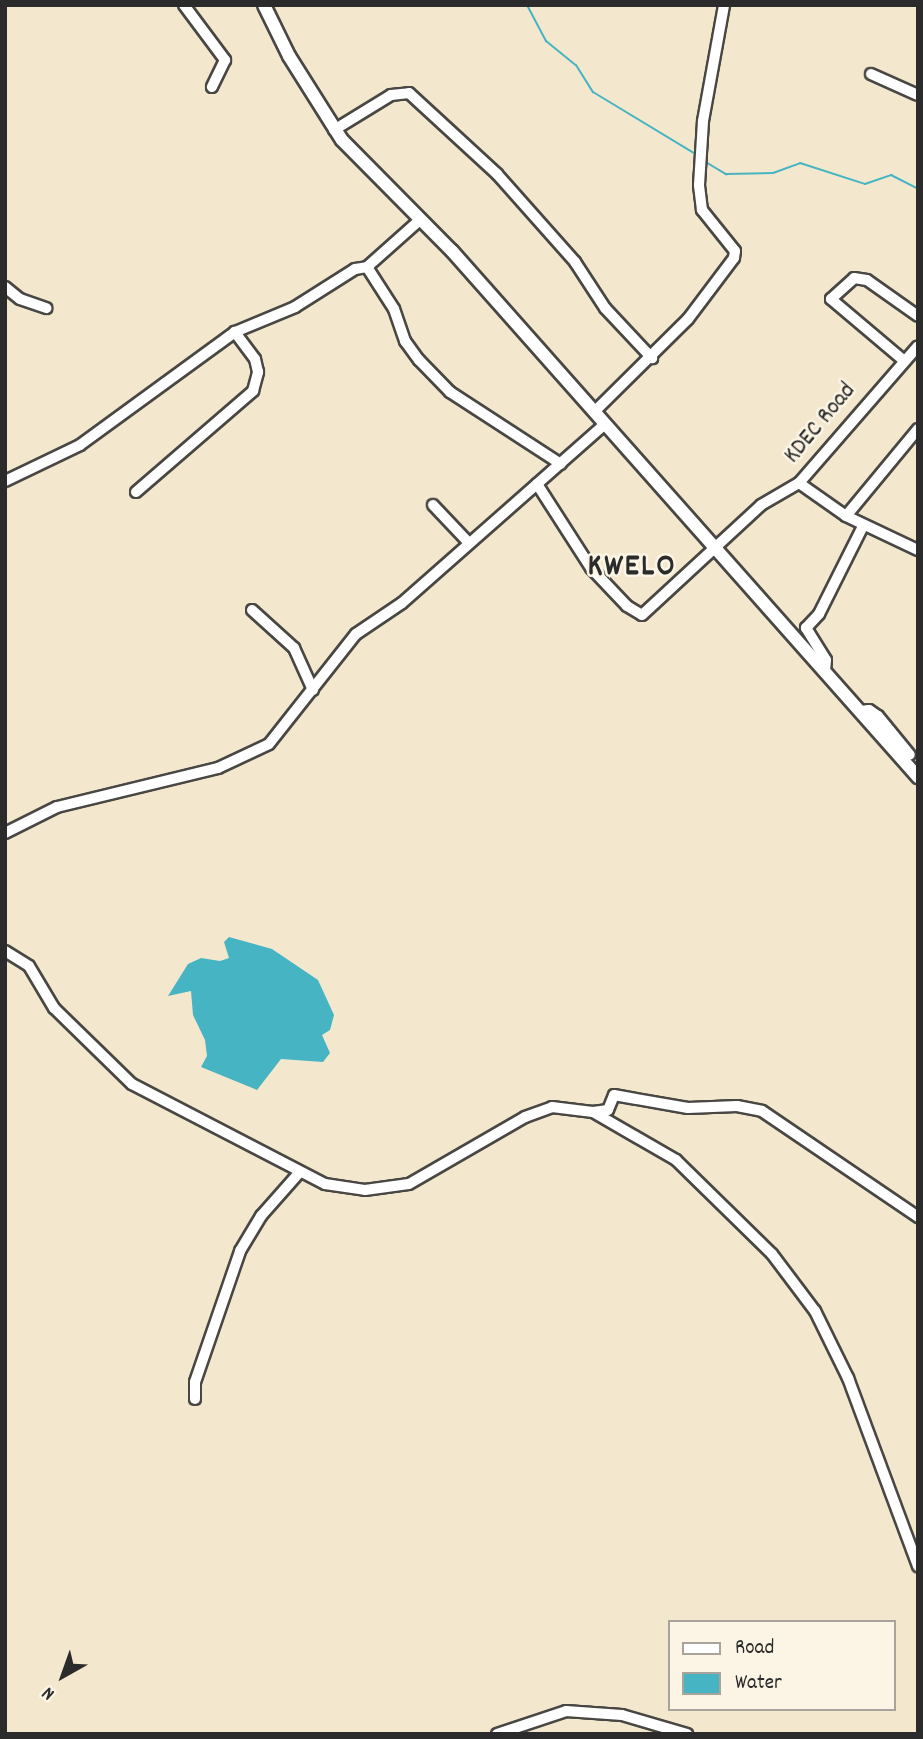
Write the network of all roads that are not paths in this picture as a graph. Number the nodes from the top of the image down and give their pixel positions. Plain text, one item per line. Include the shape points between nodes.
1 (184, 5) edge
2 (264, 5) edge
3 (724, 5) edge
4 (872, 74) dead end
5 (212, 87) dead end
6 (918, 95) edge
7 (334, 130) junction
8 (420, 220) junction
9 (367, 267) junction
10 (5, 287) edge
11 (46, 308) dead end
12 (918, 316) edge
13 (235, 332) junction
14 (918, 345) edge
15 (652, 358) junction
16 (902, 359) junction
17 (594, 412) junction
18 (605, 424) junction
19 (918, 429) edge
20 (561, 464) junction
21 (5, 481) edge
22 (799, 483) junction
23 (537, 484) junction
24 (136, 492) dead end
25 (433, 505) dead end
26 (846, 516) junction
27 (863, 526) junction
28 (468, 542) junction
29 (715, 546) junction
30 (918, 550) edge
31 (252, 610) dead end
32 (825, 671) junction
33 (313, 690) junction
34 (861, 711) junction
35 (910, 755) dead end
36 (918, 777) edge
37 (5, 833) edge
38 (5, 951) edge
39 (593, 1112) junction
40 (299, 1173) junction
41 (918, 1217) edge
42 (195, 1399) dead end
43 (918, 1566) edge
44 (497, 1734) edge
45 (687, 1734) edge

1 - 5 street via 225,61
2 - 7 main road
3 - 15 street via 703,121 699,185 702,210 735,251 734,258
4 - 6 street
7 - 8 main road
7 - 15 street via 391,95 409,93 497,174 575,262 605,308
8 - 9 street
8 - 17 main road
9 - 13 street via 295,307
9 - 20 street via 394,309 405,341 427,368 465,402
10 - 11 street via 20,299
12 - 16 street via 867,279 854,278 831,299
13 - 21 street via 80,445
13 - 24 street via 255,359 258,372 253,391
14 - 16 street, KDEC Road
15 - 17 street
16 - 22 street, KDEC Road
17 - 18 main road
18 - 20 street
18 - 29 main road
19 - 26 street
20 - 23 street
22 - 26 street
22 - 29 street, KDEC Road via 761,505
23 - 28 street
23 - 29 street, KDEC Road via 591,568 627,606 642,615
25 - 28 street
26 - 27 street
27 - 30 street
27 - 32 street via 818,614 806,628 826,660
28 - 33 street via 402,603 356,635
29 - 32 main road
31 - 33 street via 294,648
32 - 34 main road
33 - 37 street via 269,744 243,759 163,784 57,807
34 - 35 street via 878,716
34 - 36 main road
38 - 40 street via 29,966 54,1008 132,1084
39 - 40 street via 545,1109 437,1171 386,1190 339,1188
39 - 41 street via 608,1110 614,1095 688,1108 737,1106 762,1111
39 - 43 street via 676,1160 746,1226 794,1280 836,1348
40 - 42 street via 261,1216 240,1251 195,1382
44 - 45 street via 566,1711 622,1715

